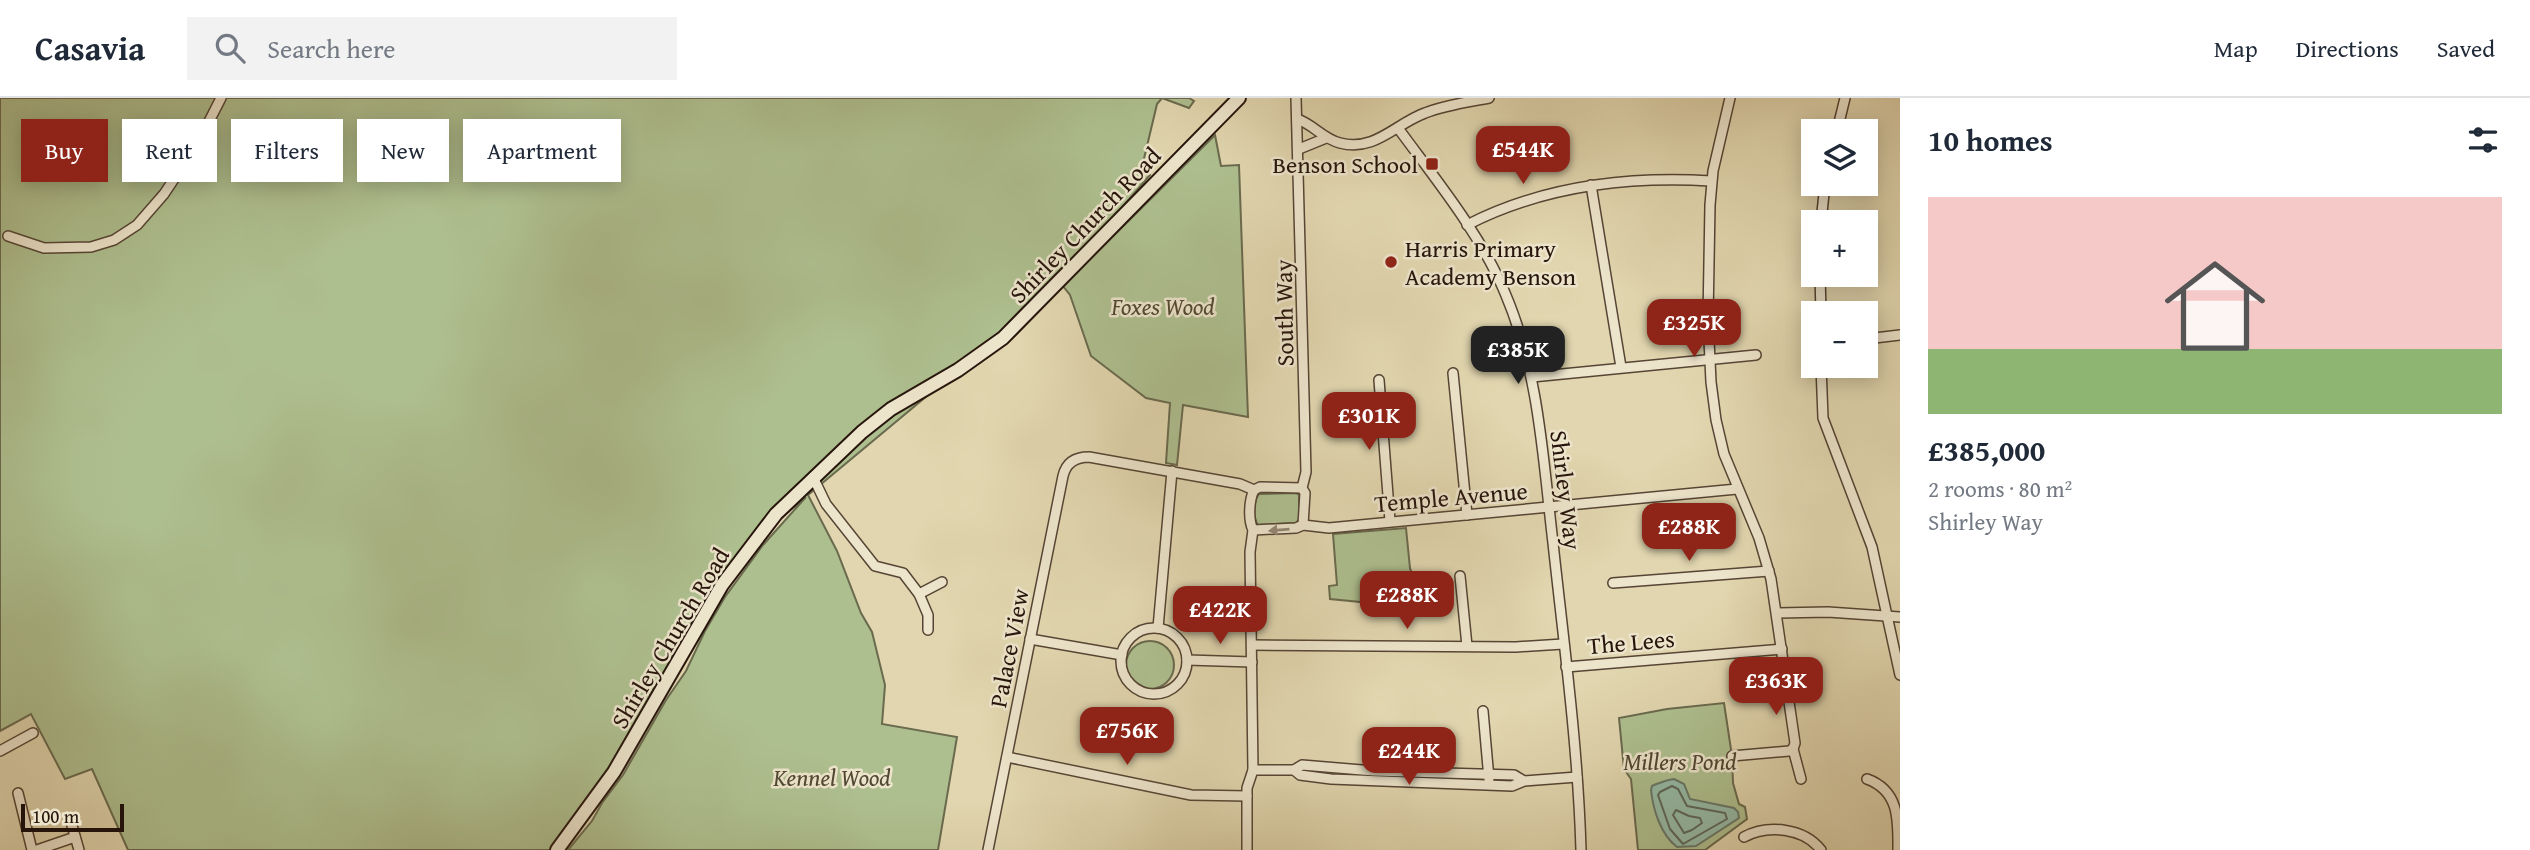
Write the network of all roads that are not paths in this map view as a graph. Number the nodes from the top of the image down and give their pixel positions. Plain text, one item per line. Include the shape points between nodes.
1 (222, 98) edge
2 (1239, 98) edge
3 (1296, 98) edge
4 (1489, 98) edge
5 (1730, 98) edge
6 (1845, 98) edge
7 (1297, 119) junction
8 (1840, 119) edge
9 (1398, 128) junction
10 (1326, 138) junction
11 (1299, 149) junction
12 (1711, 181) junction
13 (1591, 185) junction
14 (1467, 225) junction
15 (8, 236) dead end
16 (1900, 335) edge
17 (1878, 338) edge
18 (1756, 355) dead end
19 (1709, 358) junction
20 (1621, 367) junction
21 (1453, 373) dead end
22 (1532, 377) junction
23 (1821, 378) edge
24 (1379, 380) dead end
25 (1171, 471) junction
26 (813, 477) junction
27 (1302, 488) junction
28 (1737, 489) junction
29 (1254, 490) junction
30 (1549, 508) junction
31 (1467, 515) junction
32 (1390, 521) junction
33 (1303, 525) junction
34 (1254, 530) junction
35 (1769, 571) junction
36 (1460, 576) dead end
37 (942, 582) dead end
38 (1613, 583) dead end
39 (919, 594) junction
40 (1777, 612) junction
41 (1887, 616) junction
42 (1900, 617) edge
43 (1158, 628) junction
44 (928, 630) dead end
45 (1030, 639) junction
46 (1563, 644) junction
47 (1251, 645) junction
48 (1467, 646) junction
49 (1782, 649) junction
50 (1122, 655) junction
51 (1187, 660) junction
52 (1252, 662) junction
53 (1566, 667) junction
54 (1900, 675) edge
55 (1483, 711) dead end
56 (33, 733) dead end
57 (1793, 749) junction
58 (0, 751) edge
59 (1732, 756) dead end
60 (1007, 757) junction
61 (1253, 770) junction
62 (1577, 777) junction
63 (1489, 779) junction
64 (1801, 779) dead end
65 (1867, 779) dead end
66 (18, 793) dead end
67 (1247, 796) junction
68 (71, 822) dead end
69 (1747, 832) dead end
70 (75, 837) junction
71 (35, 850) edge
72 (79, 850) edge
73 (557, 850) edge
74 (988, 850) edge
75 (1247, 850) edge
76 (1581, 850) edge
77 (1821, 850) edge
78 (1898, 850) edge

1 - 15 street via 164,194 137,225 114,240 91,247 44,248
2 - 26 street, Shirley Church Road via 1003,338 891,409
3 - 7 street, South Way
4 - 9 street via 1434,109
5 - 12 street
6 - 8 street
7 - 10 street
7 - 11 street, South Way
9 - 10 street via 1359,145
9 - 14 street, Shirley Way
10 - 11 street
11 - 27 street, South Way via 1306,472
12 - 13 street
12 - 19 street
13 - 14 street via 1536,198
13 - 20 street
14 - 22 street, Shirley Way via 1504,290
16 - 17 street
18 - 19 street
19 - 20 street
19 - 28 street via 1717,429
20 - 22 street
21 - 31 street
22 - 30 street, Shirley Way
23 - 41 street via 1823,418 1872,547
24 - 32 street
25 - 29 street
25 - 43 street
25 - 45 street, Palace View via 1089,457 1066,467
26 - 39 street via 826,504 875,566 903,573
26 - 73 street, Shirley Church Road via 770,522 722,585 614,772
27 - 29 street
27 - 33 street, South Way
28 - 30 street, Temple Avenue
28 - 35 street
29 - 34 street
30 - 31 street, Temple Avenue
30 - 46 street, Shirley Way
31 - 32 street, Temple Avenue
32 - 33 street, Temple Avenue via 1323,529
33 -> 34 street, Temple Avenue
34 - 47 street
35 - 38 street
35 - 40 street
36 - 48 street
37 - 39 street
39 - 44 street via 928,615
40 - 41 street
40 - 49 street
41 - 42 street
41 - 54 street
43 - 50 street via 1139,632
43 - 51 street via 1180,641
45 - 50 street
45 - 60 street, Palace View
46 - 48 street
46 - 53 street, Shirley Way
47 - 48 street
47 - 52 street
49 - 53 street, The Lees
49 - 57 street
50 - 51 street via 1128,681 1152,694 1178,684
51 - 52 street
52 - 61 street
53 - 62 street, Shirley Way
55 - 63 street
56 - 58 street
57 - 59 street
57 - 64 street
60 - 67 street via 1191,795
60 - 74 street, Palace View
61 - 63 street via 1294,770 1301,765 1345,775
61 - 67 street
62 - 63 street
62 - 76 street, Shirley Way
65 - 78 street via 1896,806
66 - 71 street
67 - 75 street
68 - 70 street
69 - 77 street via 1792,832 1810,839
70 - 71 street
70 - 72 street

